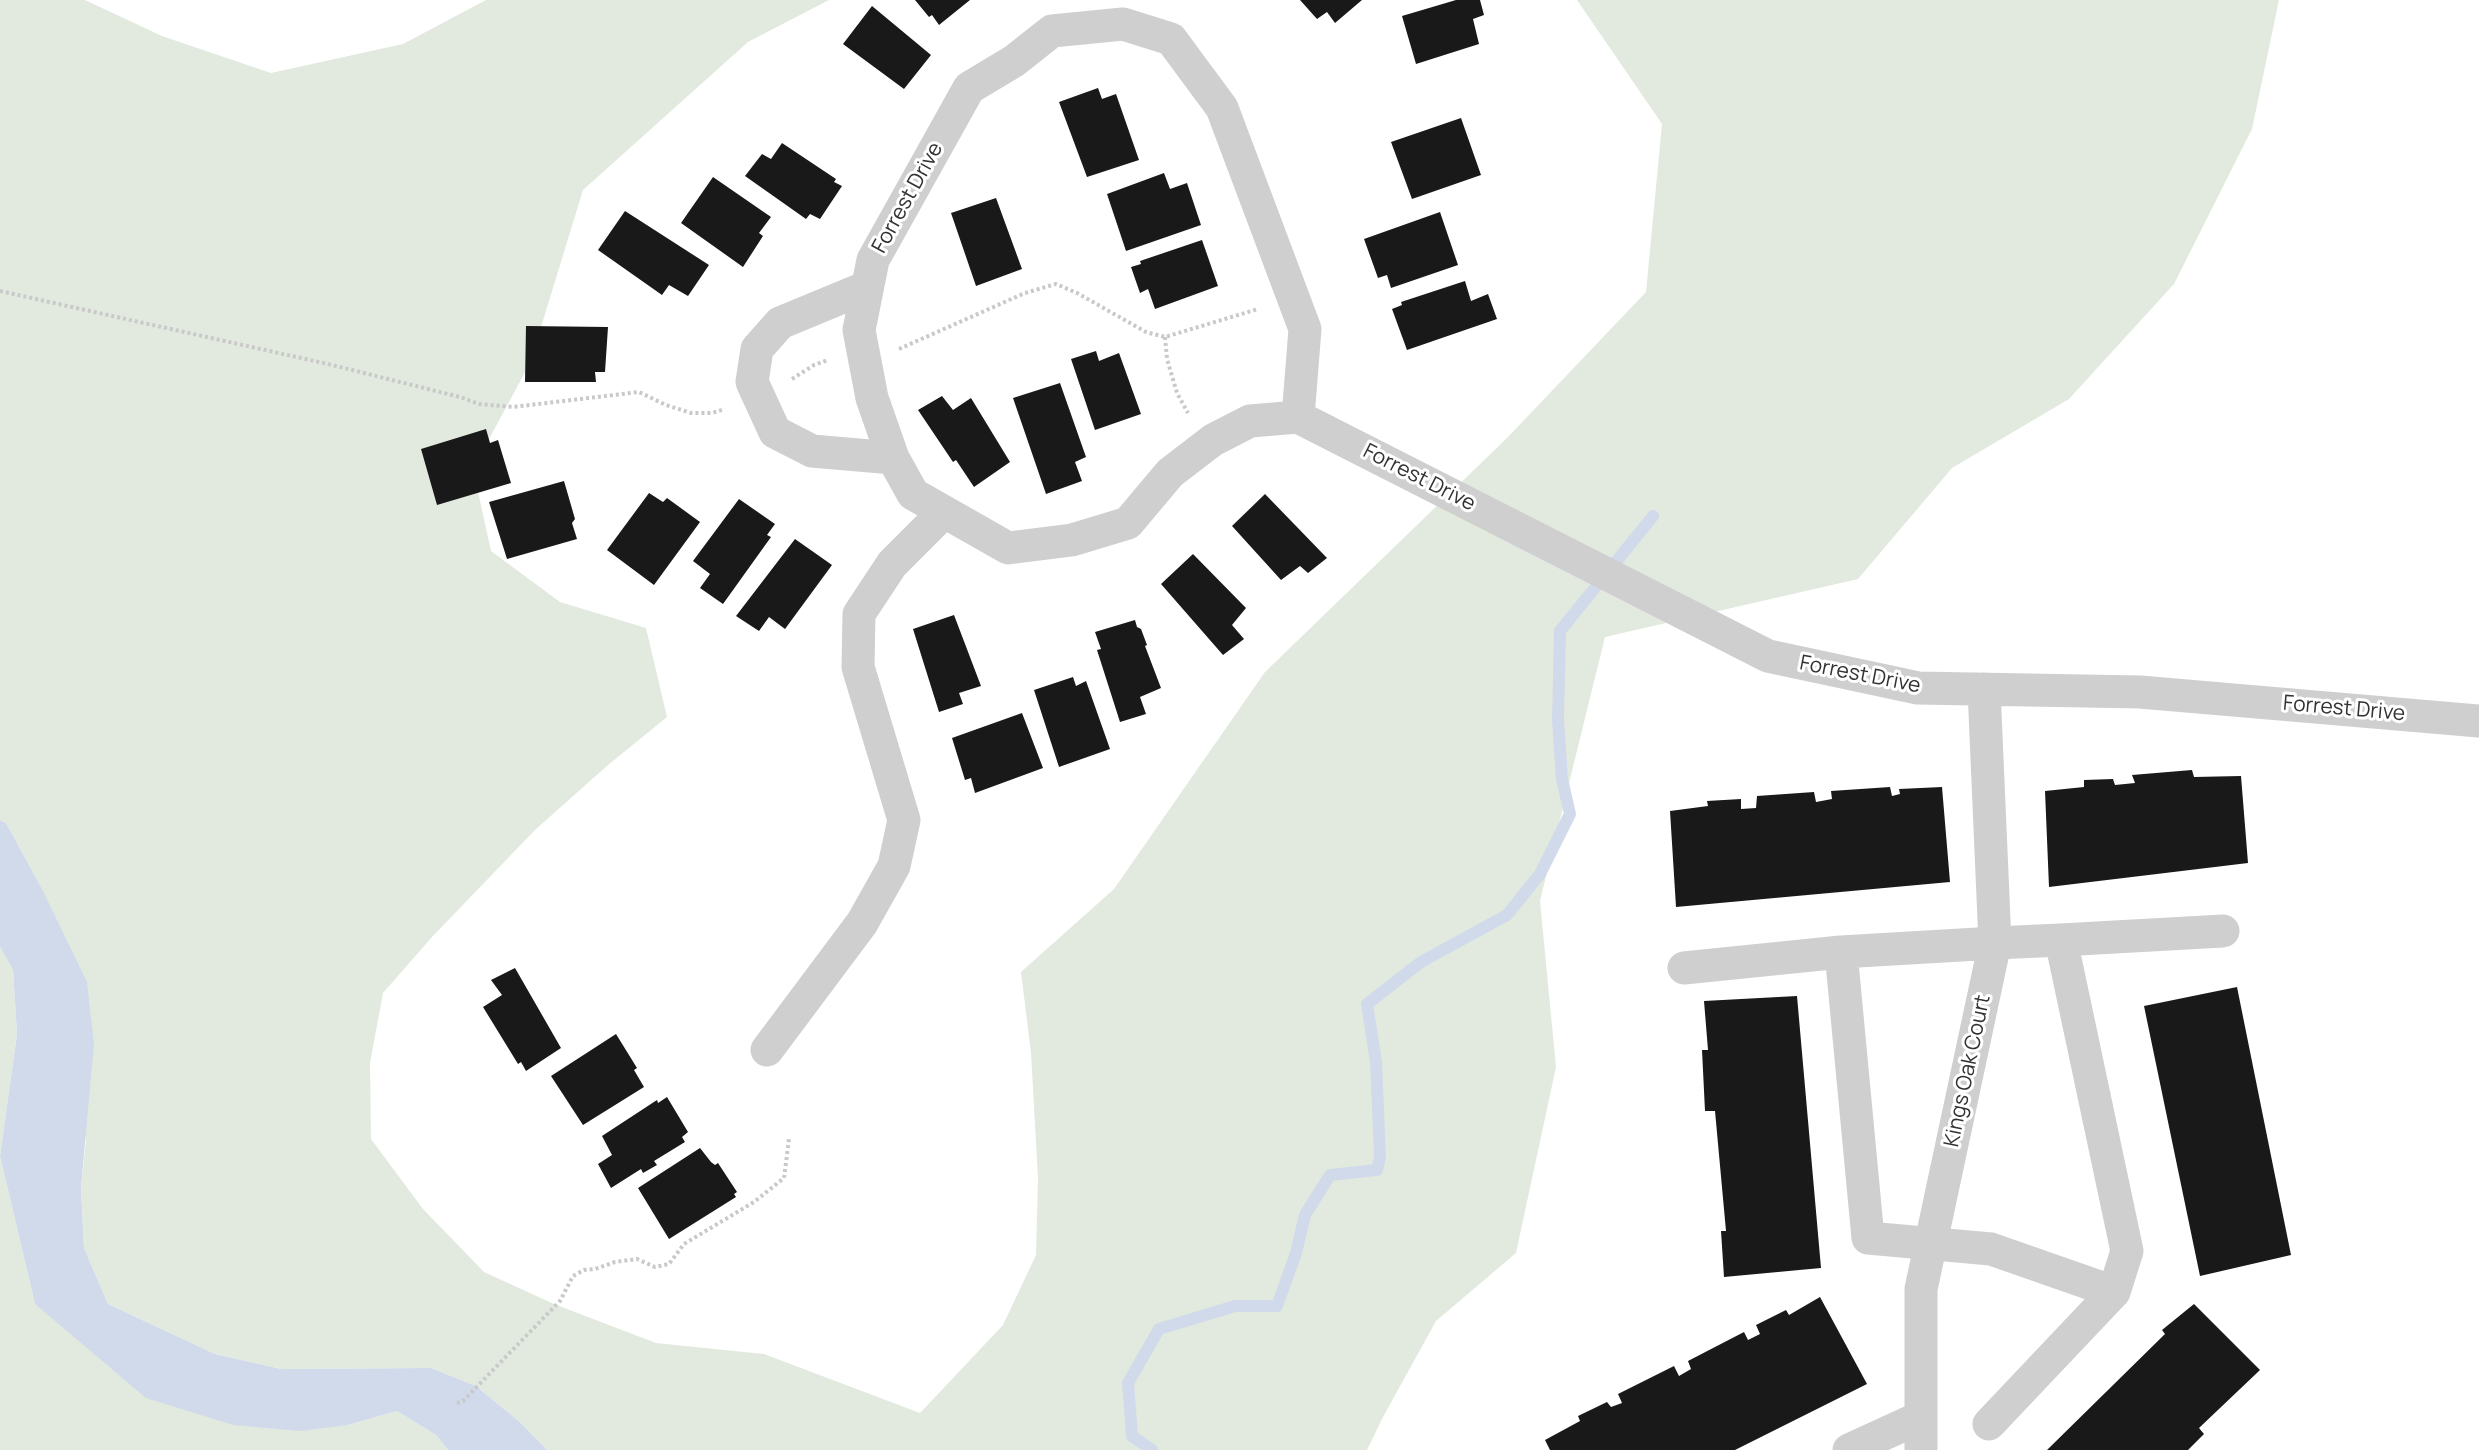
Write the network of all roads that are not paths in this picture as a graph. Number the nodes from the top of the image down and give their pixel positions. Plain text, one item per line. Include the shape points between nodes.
1 (867, 287) junction
2 (1298, 417) junction
3 (893, 458) junction
4 (944, 512) junction
5 (1984, 689) junction
6 (2479, 721) edge
7 (2223, 931) dead end
8 (2061, 940) junction
9 (1995, 943) junction
10 (1841, 952) junction
11 (1684, 968) dead end
12 (767, 1050) dead end
13 (1930, 1244) junction
14 (2114, 1292) junction
15 (1921, 1417) junction
16 (1989, 1424) dead end
17 (1849, 1450) edge
18 (1921, 1450) edge

1 - 2 street, Forrest Drive via 873,260 969,88 1014,61 1052,31 1122,24 1171,39 1222,108 1305,329
1 - 3 street, Forrest Drive via 859,330 872,398
1 - 3 street via 780,323 757,349 752,382 775,432 813,451
2 - 4 street, Forrest Drive via 1250,421 1213,440 1170,473 1128,523 1072,540 1008,548
2 - 5 street, Forrest Drive via 1768,656 1918,688
3 - 4 street, Forrest Drive via 913,494
4 - 12 street via 892,564 859,614 858,667 904,820 894,866 862,923
5 - 6 street, Forrest Drive via 2140,692
5 - 9 street, Kings Oak Court
7 - 8 street
8 - 9 street
8 - 14 street via 2127,1251
9 - 10 street
9 - 13 street, Kings Oak Court
10 - 11 street
10 - 13 street via 1868,1239
13 - 14 street via 1991,1249
13 - 15 street, Kings Oak Court via 1921,1289
14 - 16 street
15 - 17 street
15 - 18 street, Kings Oak Court

